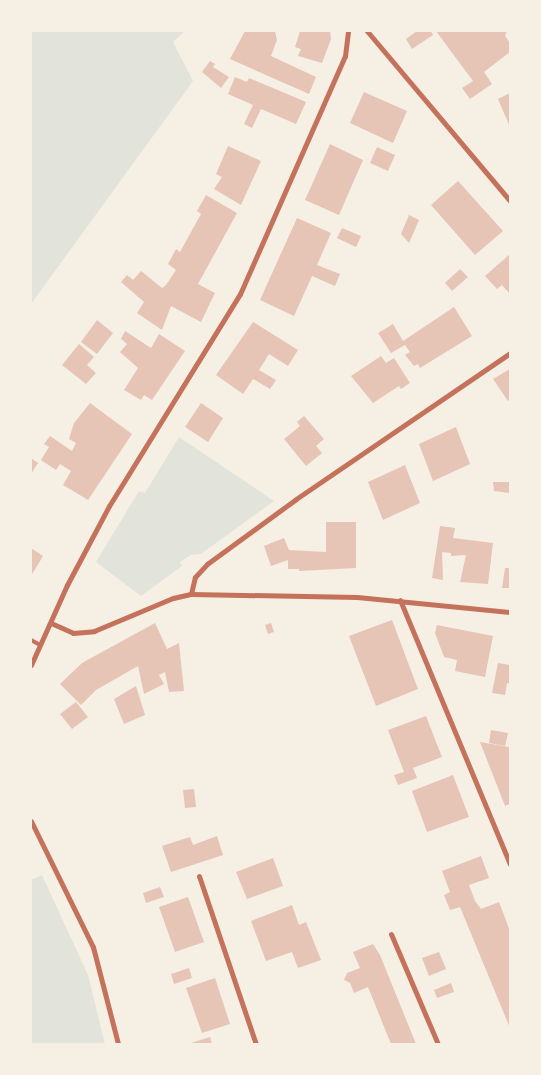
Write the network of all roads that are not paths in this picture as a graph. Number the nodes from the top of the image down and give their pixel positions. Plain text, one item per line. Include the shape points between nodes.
1 (348, 31) edge
2 (367, 31) edge
3 (510, 201) edge
4 (510, 353) edge
5 (191, 594) junction
6 (400, 600) junction
7 (510, 612) edge
8 (51, 623) junction
9 (31, 640) edge
10 (40, 645) junction
11 (31, 665) edge
12 (31, 821) edge
13 (510, 864) edge
14 (199, 876) dead end
15 (391, 934) dead end
16 (118, 1044) edge
17 (256, 1044) edge
18 (438, 1044) edge

1 - 8 street via 345,56 240,294 109,506 67,584
2 - 3 street
4 - 5 street via 296,498 206,564 195,577
5 - 6 street
5 - 8 street via 173,598 94,631 73,633
6 - 7 street
6 - 13 street
8 - 10 street
9 - 10 lane
10 - 11 street
12 - 16 street via 93,947
14 - 17 street
15 - 18 street

